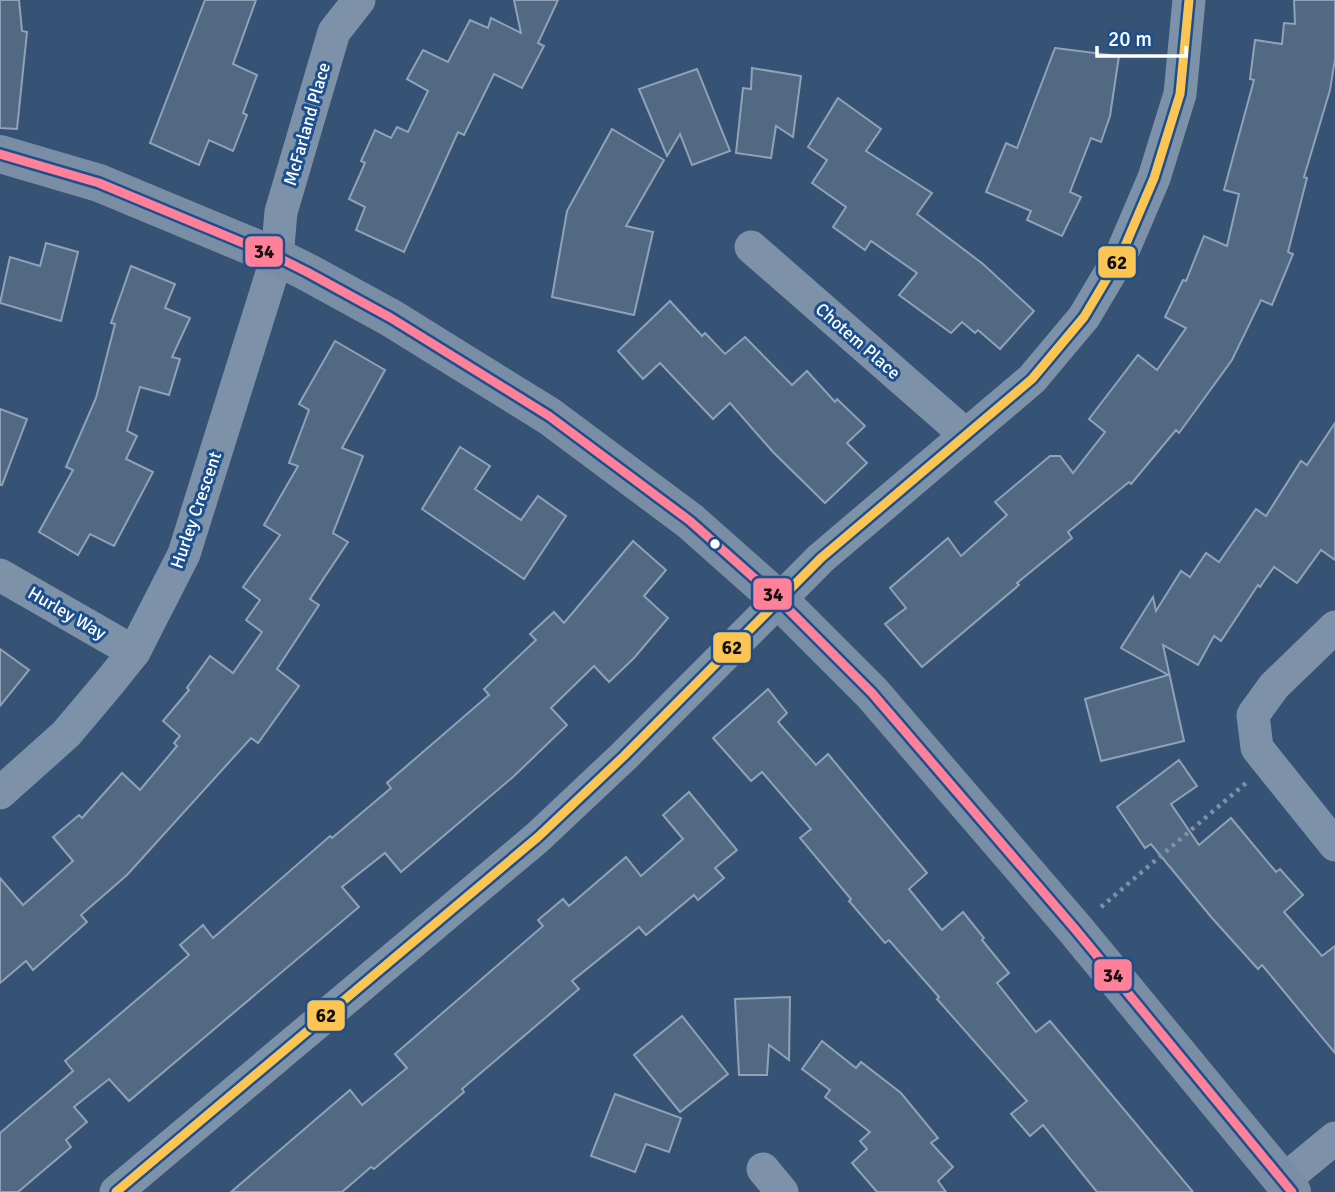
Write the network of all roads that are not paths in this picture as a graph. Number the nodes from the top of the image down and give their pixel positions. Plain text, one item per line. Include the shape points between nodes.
1 (359, 0) edge
2 (1189, 0) edge
3 (0, 155) edge
4 (751, 247) dead end
5 (277, 257) junction
6 (966, 435) junction
7 (0, 575) edge
8 (779, 600) junction
9 (1335, 627) edge
10 (134, 652) junction
11 (0, 793) edge
12 (1335, 845) edge
13 (1335, 1138) edge
14 (1288, 1187) edge
15 (116, 1192) edge

1 - 5 street, McFarland Place via 334,32 281,212
2 - 6 street via 1180,94 1154,178 1122,253 1084,317 1032,379
3 - 5 street via 99,183
4 - 6 street, Chotem Place
5 - 8 street via 391,318 549,416 690,521
5 - 10 street, Hurley Crescent via 184,554
6 - 8 street via 821,558
7 - 10 street, Hurley Way
8 - 14 street via 872,693
8 - 15 street via 538,836
9 - 12 street via 1274,686 1253,715 1257,748
10 - 11 street, Hurley Crescent via 66,734
13 - 14 street

